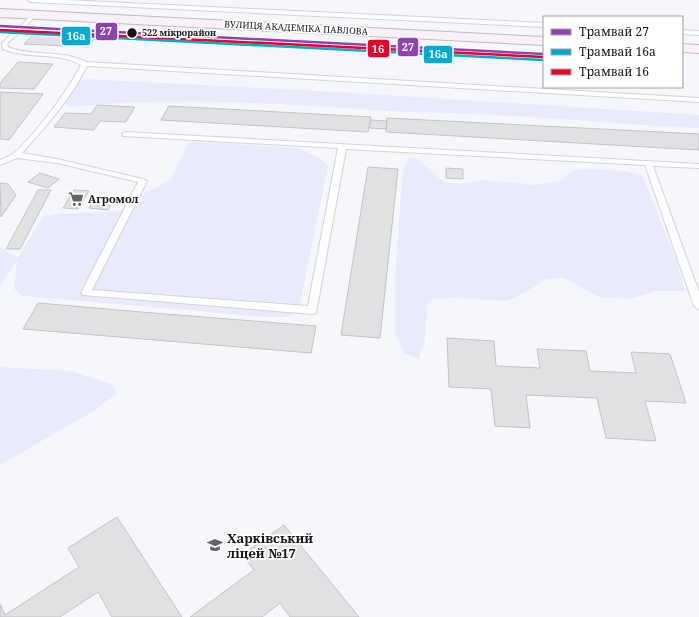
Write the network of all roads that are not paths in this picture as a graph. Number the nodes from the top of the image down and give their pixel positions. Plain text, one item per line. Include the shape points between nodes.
1 (30, 0) edge
2 (163, 0) edge
3 (158, 6) junction
4 (0, 13) edge
5 (34, 15) junction
6 (543, 26) edge
7 (683, 32) edge
8 (699, 33) edge
9 (543, 41) edge
10 (2, 44) edge
11 (683, 48) edge
12 (699, 49) edge
13 (84, 64) junction
14 (699, 100) edge
15 (126, 134) dead end
16 (342, 147) junction
17 (16, 155) junction
18 (648, 162) junction
19 (0, 163) edge
20 (699, 166) edge
21 (699, 306) edge

1 - 3 lane
2 - 3 lane
3 - 6 lane
4 - 5 main road, ВУЛИЦЯ АКАДЕМІКА ПАВЛОВА
5 - 9 main road, ВУЛИЦЯ АКАДЕМІКА ПАВЛОВА
5 - 10 lane
7 - 8 lane
10 - 13 lane via 11,50 68,56
11 - 12 main road
13 - 14 lane
13 - 17 lane via 79,76 42,127
15 - 16 lane
16 - 17 lane via 312,310 86,293 143,181 57,161
16 - 18 lane
17 - 19 lane
18 - 20 lane
18 - 21 lane

